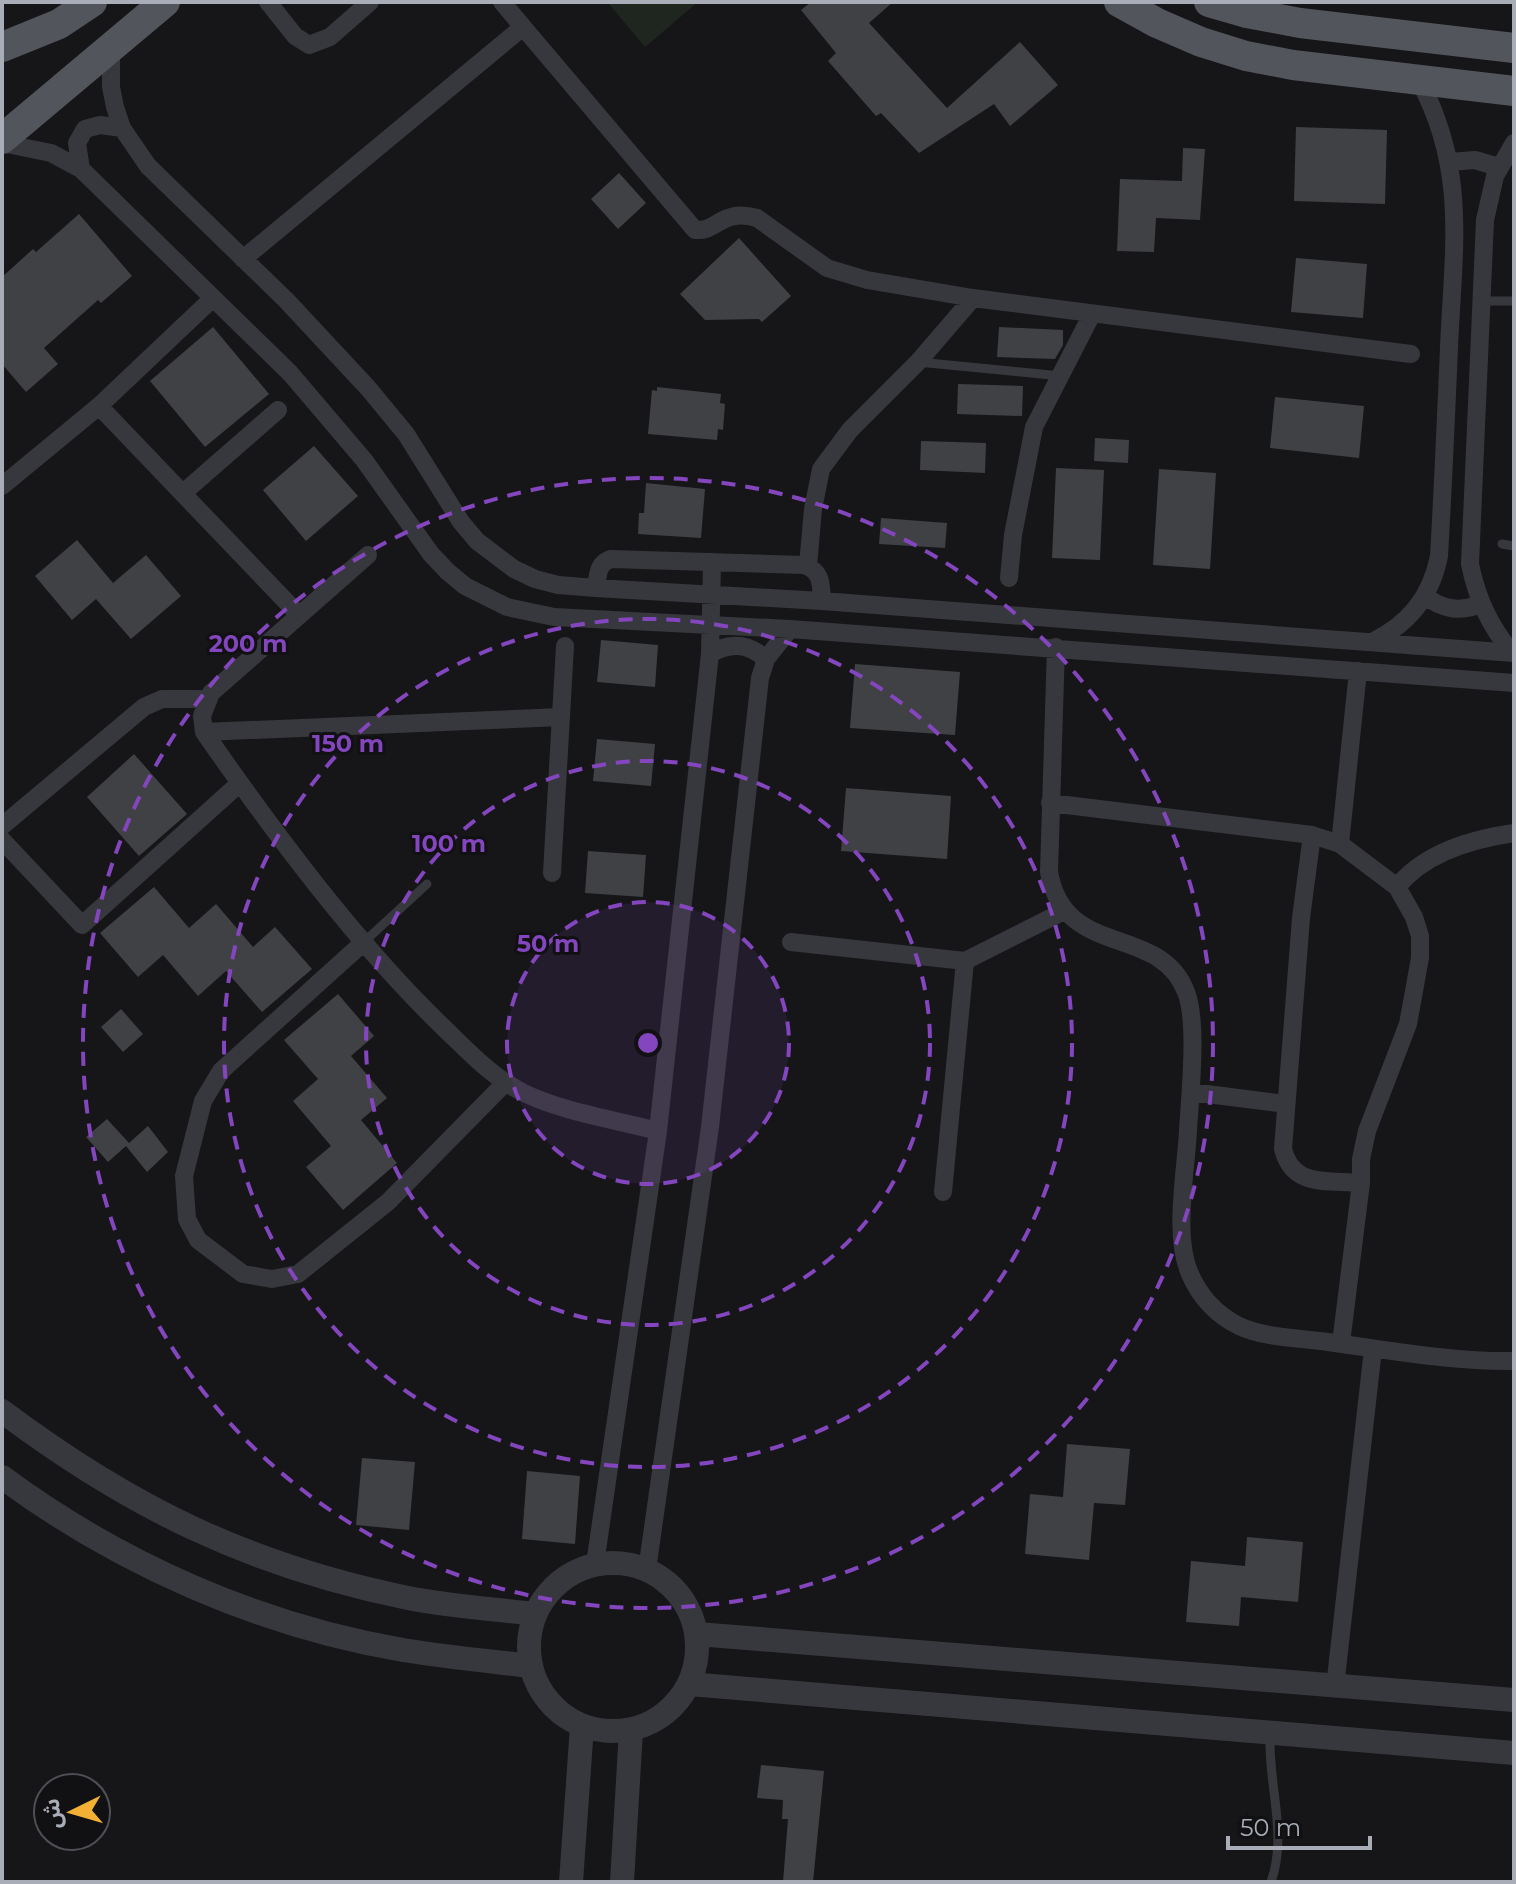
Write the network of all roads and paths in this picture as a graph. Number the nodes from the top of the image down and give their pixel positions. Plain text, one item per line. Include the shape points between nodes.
1 (92, 2) edge
2 (165, 2) edge
3 (268, 2) edge
4 (370, 2) edge
5 (502, 2) edge
6 (1119, 2) edge
7 (1209, 2) edge
8 (523, 27) junction
9 (1451, 40) junction
10 (2, 47) edge
11 (111, 48) junction
12 (1514, 48) edge
13 (1433, 82) junction
14 (1514, 91) edge
15 (122, 128) junction
16 (2, 141) edge
17 (1514, 143) edge
18 (1450, 162) junction
19 (1499, 167) junction
20 (81, 169) junction
21 (243, 259) junction
22 (973, 298) junction
23 (212, 299) junction
24 (1482, 301) junction
25 (1514, 301) edge
26 (1092, 314) junction
27 (1411, 354) dead end
28 (918, 362) junction
29 (1061, 376) junction
30 (99, 406) junction
31 (278, 410) dead end
32 (2, 486) edge
33 (183, 493) junction
34 (1502, 544) dead end
35 (1514, 546) edge
36 (368, 555) dead end
37 (712, 562) junction
38 (808, 566) junction
39 (1009, 578) dead end
40 (596, 588) junction
41 (711, 596) junction
42 (1425, 596) junction
43 (822, 601) junction
44 (1481, 604) junction
45 (299, 615) junction
46 (1019, 616) junction
47 (710, 625) junction
48 (790, 629) junction
49 (1372, 642) junction
50 (1018, 645) junction
51 (565, 646) dead end
52 (1056, 647) junction
53 (1513, 653) edge
54 (710, 654) junction
55 (766, 659) junction
56 (1358, 671) junction
57 (1514, 683) edge
58 (208, 699) junction
59 (561, 717) junction
60 (204, 732) junction
61 (240, 783) junction
62 (1050, 803) junction
63 (2, 826) edge
64 (1514, 833) edge
65 (1312, 835) junction
66 (2, 840) edge
67 (1340, 844) junction
68 (552, 873) dead end
69 (427, 884) dead end
70 (1397, 887) junction
71 (1064, 911) junction
72 (365, 941) junction
73 (791, 942) dead end
74 (965, 961) junction
75 (506, 1082) junction
76 (1191, 1092) junction
77 (1286, 1104) junction
78 (658, 1131) junction
79 (1361, 1183) junction
80 (943, 1192) dead end
81 (1341, 1343) junction
82 (1373, 1349) junction
83 (1514, 1361) edge
84 (2, 1411) edge
85 (2, 1477) edge
86 (595, 1564) junction
87 (647, 1570) junction
88 (535, 1614) junction
89 (697, 1634) junction
90 (531, 1666) junction
91 (689, 1684) junction
92 (1335, 1687) junction
93 (1514, 1700) edge
94 (582, 1726) junction
95 (631, 1730) junction
96 (1270, 1733) junction
97 (1514, 1753) edge
98 (571, 1882) edge
99 (622, 1882) edge
100 (1271, 1882) edge

1 - 10 main road via 59,24
2 - 11 main road
3 - 4 street via 295,36 314,45
5 - 8 street
6 - 13 main road via 1172,30 1246,56
7 - 9 main road via 1300,23
8 - 21 street
8 - 22 street via 695,230 746,215 827,268
9 - 12 main road
9 - 13 main road
11 - 15 street via 111,87
11 - 16 main road
13 - 14 main road
13 - 18 street
15 - 20 street via 85,129 77,143
15 - 21 street via 148,166
16 - 20 street via 51,153
17 - 19 street
18 - 19 street via 1475,160
18 - 42 street via 1455,206 1439,556
19 - 24 street via 1487,209
20 - 23 street
21 - 40 street via 368,388 406,434 477,541 535,579
22 - 26 street
22 - 28 street
23 - 30 street
23 - 47 street via 328,416 431,554 465,586 530,613
24 - 25 lane
24 - 44 street via 1470,564
26 - 27 street
26 - 29 street
28 - 29 lane
28 - 38 street via 850,430 821,469
29 - 39 street via 1034,427
30 - 32 street
30 - 33 street
31 - 33 street
33 - 45 street
34 - 35 lane
36 - 45 street
37 - 38 street
37 - 40 street via 608,560 599,567
37 - 41 street
38 - 43 street via 819,575
40 - 41 street
41 - 43 street
41 - 47 street
42 - 44 street via 1452,609
42 - 49 street via 1399,627
43 - 46 street
44 - 53 street
45 - 58 street
46 - 49 street
46 - 50 street
47 - 48 street
47 - 54 street
48 - 50 street
48 - 55 street
49 - 53 street
50 - 52 street
51 - 59 street
52 - 56 street
52 - 62 street
54 - 55 street via 739,645
54 - 78 street
55 - 87 street via 710,1127
56 - 57 street
56 - 67 street
58 - 60 street
58 - 63 street via 162,699 144,707
59 - 60 street
59 - 68 street
60 - 61 street
61 - 66 street via 82,925
61 - 72 street
62 - 65 street
62 - 71 street via 1049,872
64 - 70 street via 1431,858 1409,871
65 - 67 street
65 - 77 street
67 - 70 street
69 - 72 lane
70 - 79 street via 1414,917 1420,958 1408,1024 1367,1131
71 - 74 street
71 - 76 street via 1083,927 1162,960 1181,981 1190,1007
72 - 75 street via 413,998
72 - 75 street via 221,1071 203,1101 184,1176 187,1219 198,1240 243,1274 272,1279 298,1274 388,1202
73 - 74 street
74 - 80 street
75 - 78 street via 543,1101
76 - 77 street
76 - 81 street via 1182,1235 1197,1289 1239,1326
77 - 79 street via 1283,1149 1290,1168 1309,1179
78 - 86 street
79 - 81 street
81 - 82 street
82 - 83 street
82 - 92 street
84 - 88 street via 122,1493 262,1558 411,1598
85 - 90 street via 97,1539 245,1607 402,1650
86 - 87 street via 620,1562
86 - 88 street via 569,1574 549,1591
87 - 89 street via 670,1584 688,1607
88 - 90 street
89 - 91 street
89 - 92 street
90 - 94 street via 541,1692
91 - 95 street via 675,1705
91 - 96 street
92 - 93 street
94 - 95 street via 606,1732
94 - 98 street
95 - 99 street
96 - 97 street
96 - 100 lane via 1280,1839

